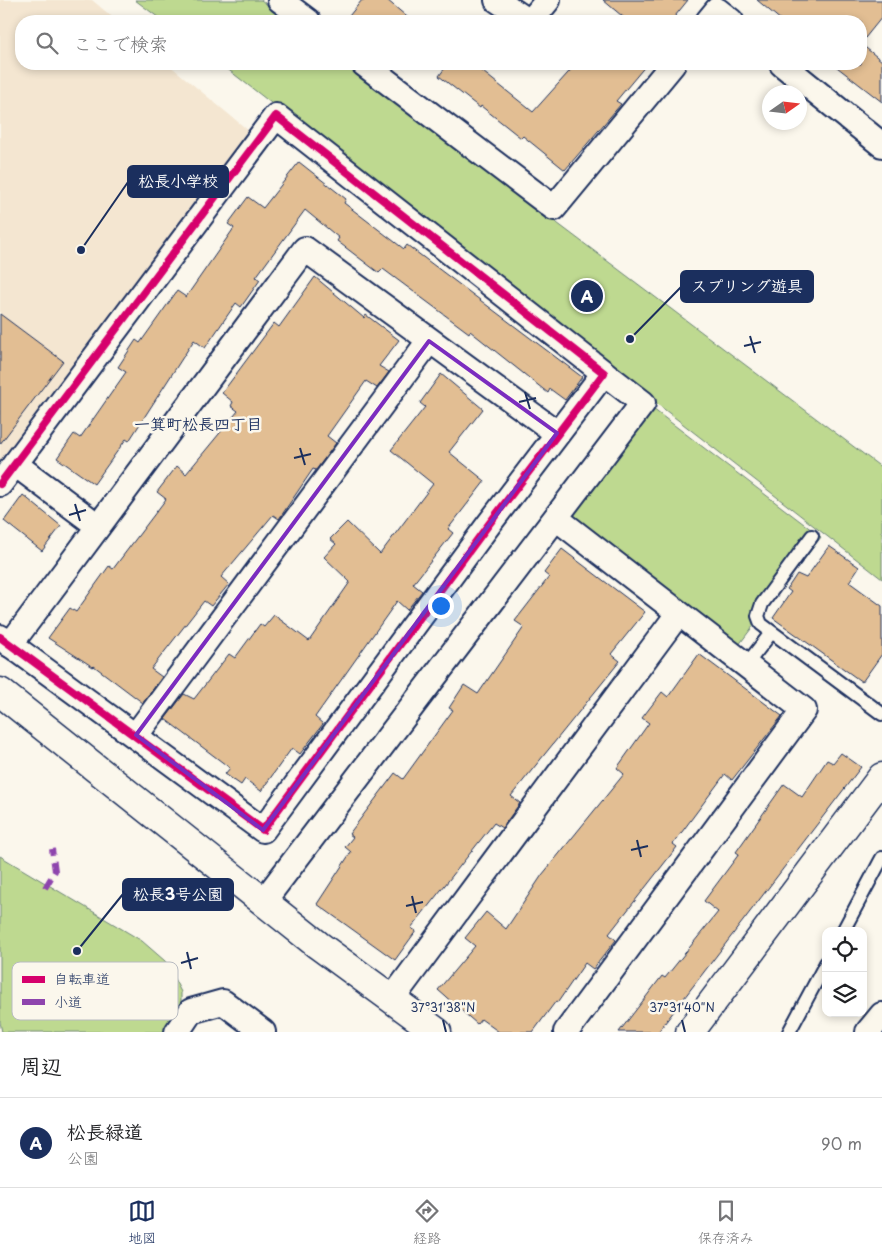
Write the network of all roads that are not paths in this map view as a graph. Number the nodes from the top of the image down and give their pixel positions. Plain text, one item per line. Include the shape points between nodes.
1 (280, 0) edge
2 (497, 0) edge
3 (548, 0) edge
4 (300, 15) edge
5 (520, 15) edge
6 (534, 15) edge
7 (713, 15) edge
8 (723, 15) edge
9 (372, 70) edge
10 (668, 70) edge
11 (789, 70) edge
12 (882, 145) edge
13 (429, 341) junction
14 (604, 373) junction
15 (557, 433) junction
16 (15, 464) junction
17 (0, 484) edge
18 (556, 518) junction
19 (98, 526) junction
20 (812, 536) dead end
21 (678, 614) junction
22 (771, 633) junction
23 (5, 641) edge
24 (746, 665) junction
25 (0, 692) edge
26 (882, 714) edge
27 (136, 735) junction
28 (882, 777) edge
29 (882, 858) edge
30 (263, 902) junction
31 (845, 927) edge
32 (822, 970) edge
33 (392, 998) junction
34 (882, 1015) edge
35 (177, 1032) edge
36 (264, 1032) edge
37 (436, 1032) edge
38 (566, 1032) edge
39 (690, 1032) edge
40 (789, 1032) edge
41 (868, 1032) edge

1 - 4 street
2 - 5 street
3 - 6 street
7 - 8 street via 717,10
9 - 10 street via 554,208
11 - 12 street
13 - 15 street
13 - 19 street via 305,249
13 - 27 street
14 - 15 street
14 - 16 street via 276,116
14 - 18 street via 644,403
15 - 27 street via 263,830
16 - 17 street
16 - 19 street
18 - 21 street
18 - 30 street
19 - 23 street
20 - 22 lane via 762,604 758,616
21 - 24 street
21 - 33 street
22 - 24 lane
22 - 26 lane
23 - 27 street
24 - 38 street via 804,710
25 - 30 street
28 - 39 street
29 - 31 lane
30 - 33 street
32 - 40 lane
33 - 37 street
34 - 41 street
35 - 36 street via 191,1011 223,1002

